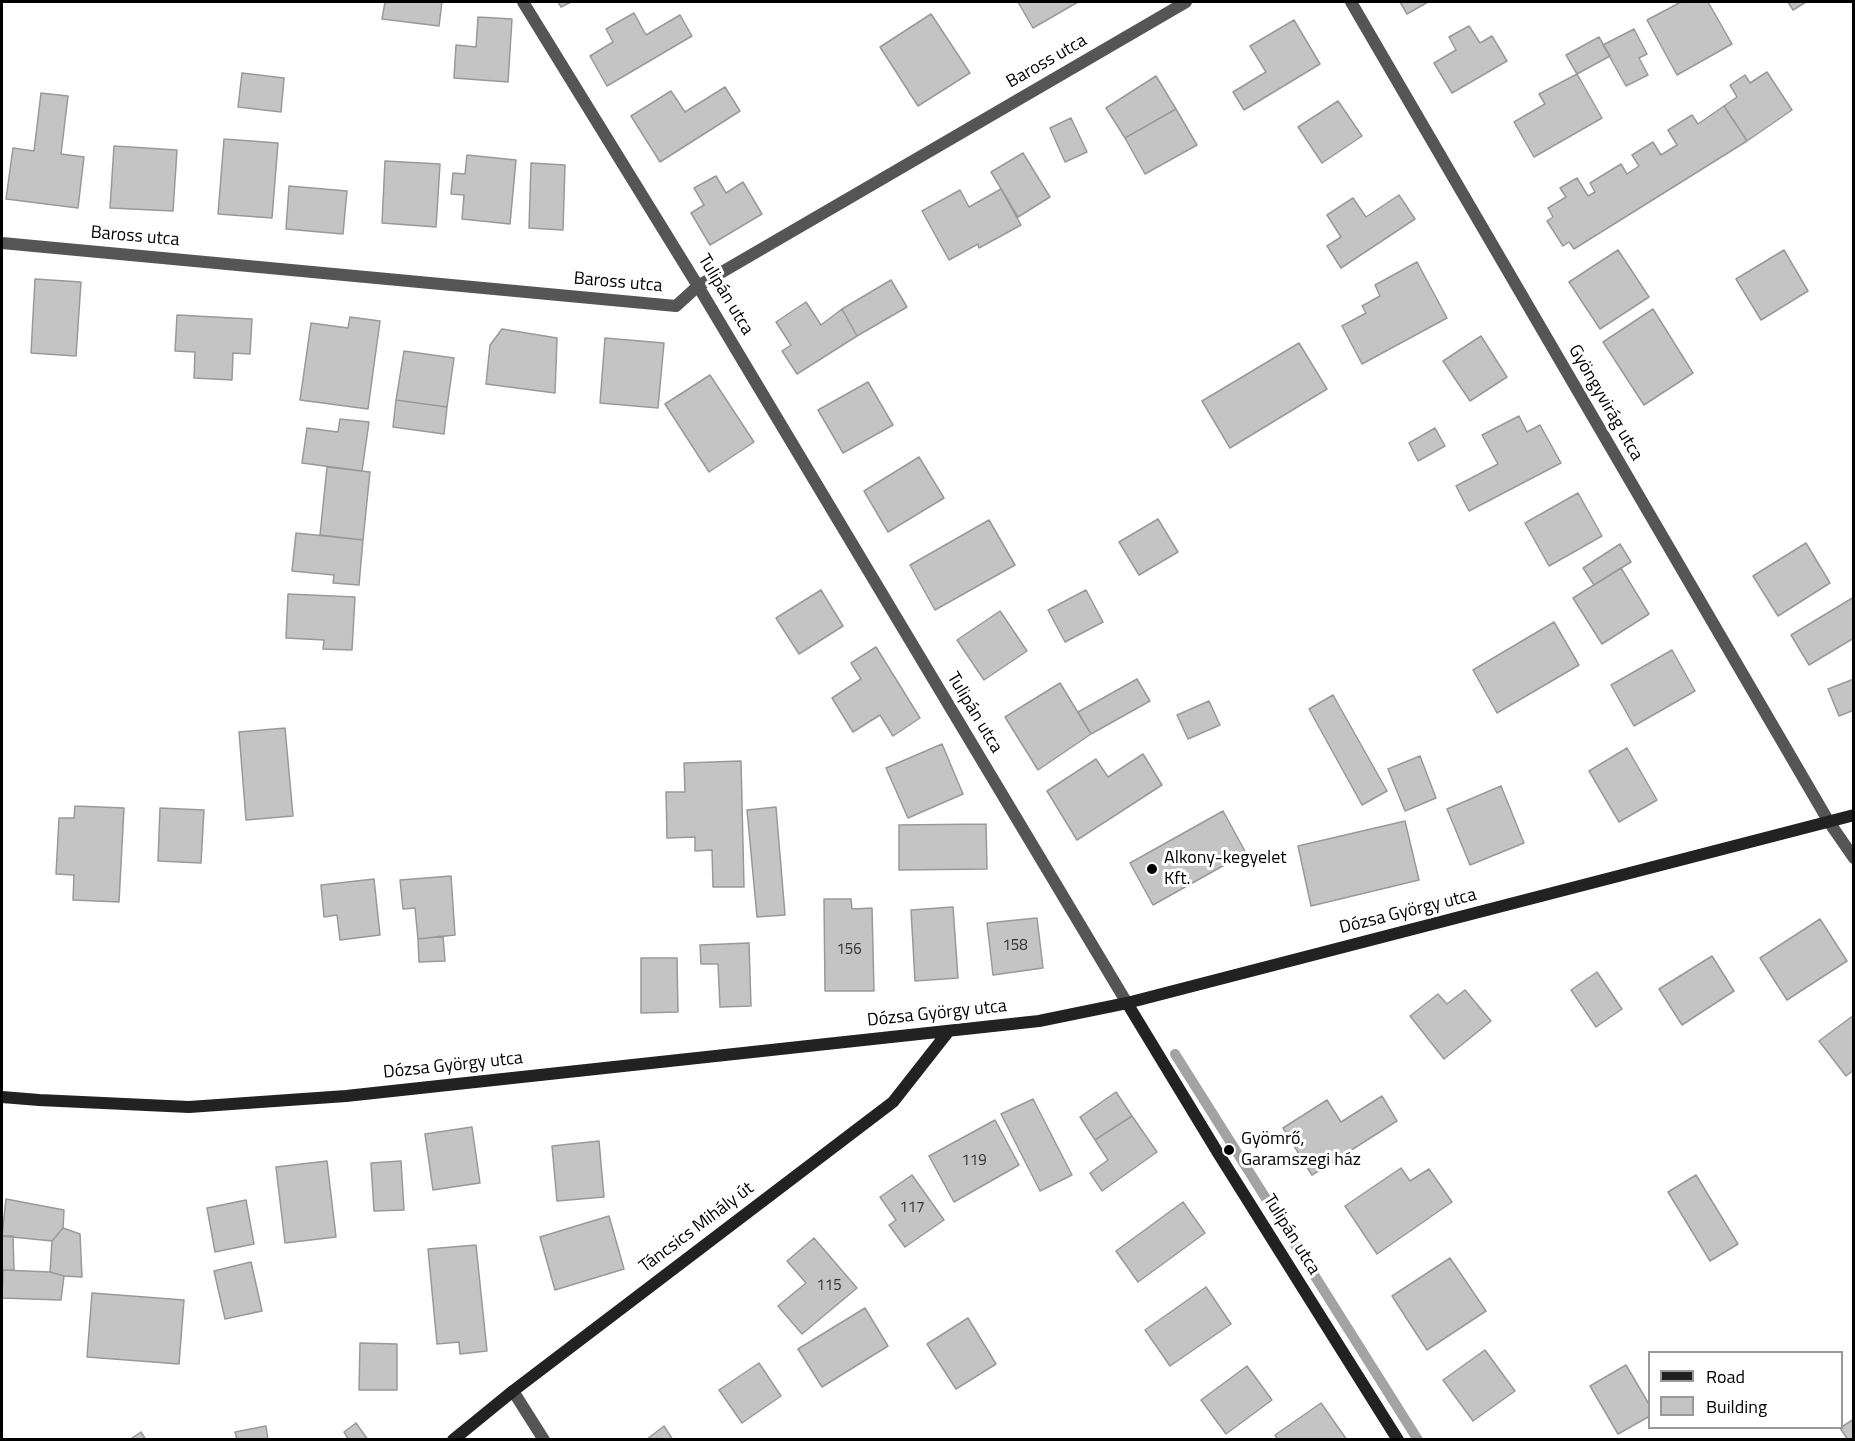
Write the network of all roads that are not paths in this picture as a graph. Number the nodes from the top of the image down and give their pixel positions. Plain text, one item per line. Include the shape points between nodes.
1 (524, 2) edge
2 (1186, 2) edge
3 (1351, 2) edge
4 (2, 243) edge
5 (698, 286) junction
6 (1854, 815) edge
7 (1829, 822) junction
8 (1854, 858) edge
9 (1127, 1003) junction
10 (948, 1032) junction
11 (2, 1097) edge
12 (513, 1391) junction
13 (453, 1440) edge
14 (544, 1440) edge
15 (1398, 1440) edge

1 - 5 street, Tulipán utca
2 - 5 street, Baross utca
3 - 7 street, Gyöngyvirág utca
4 - 5 street, Baross utca via 676,306
5 - 9 street, Tulipán utca
6 - 7 main road, Dózsa György utca
7 - 8 street, Gyöngyvirág utca
7 - 9 main road, Dózsa György utca
9 - 10 main road, Dózsa György utca via 1039,1021
9 - 15 main road, Tulipán utca
10 - 11 main road, Dózsa György utca via 346,1096 200,1106
10 - 12 main road, Táncsics Mihály út via 893,1102
12 - 13 main road, Táncsics Mihály út
12 - 14 street

